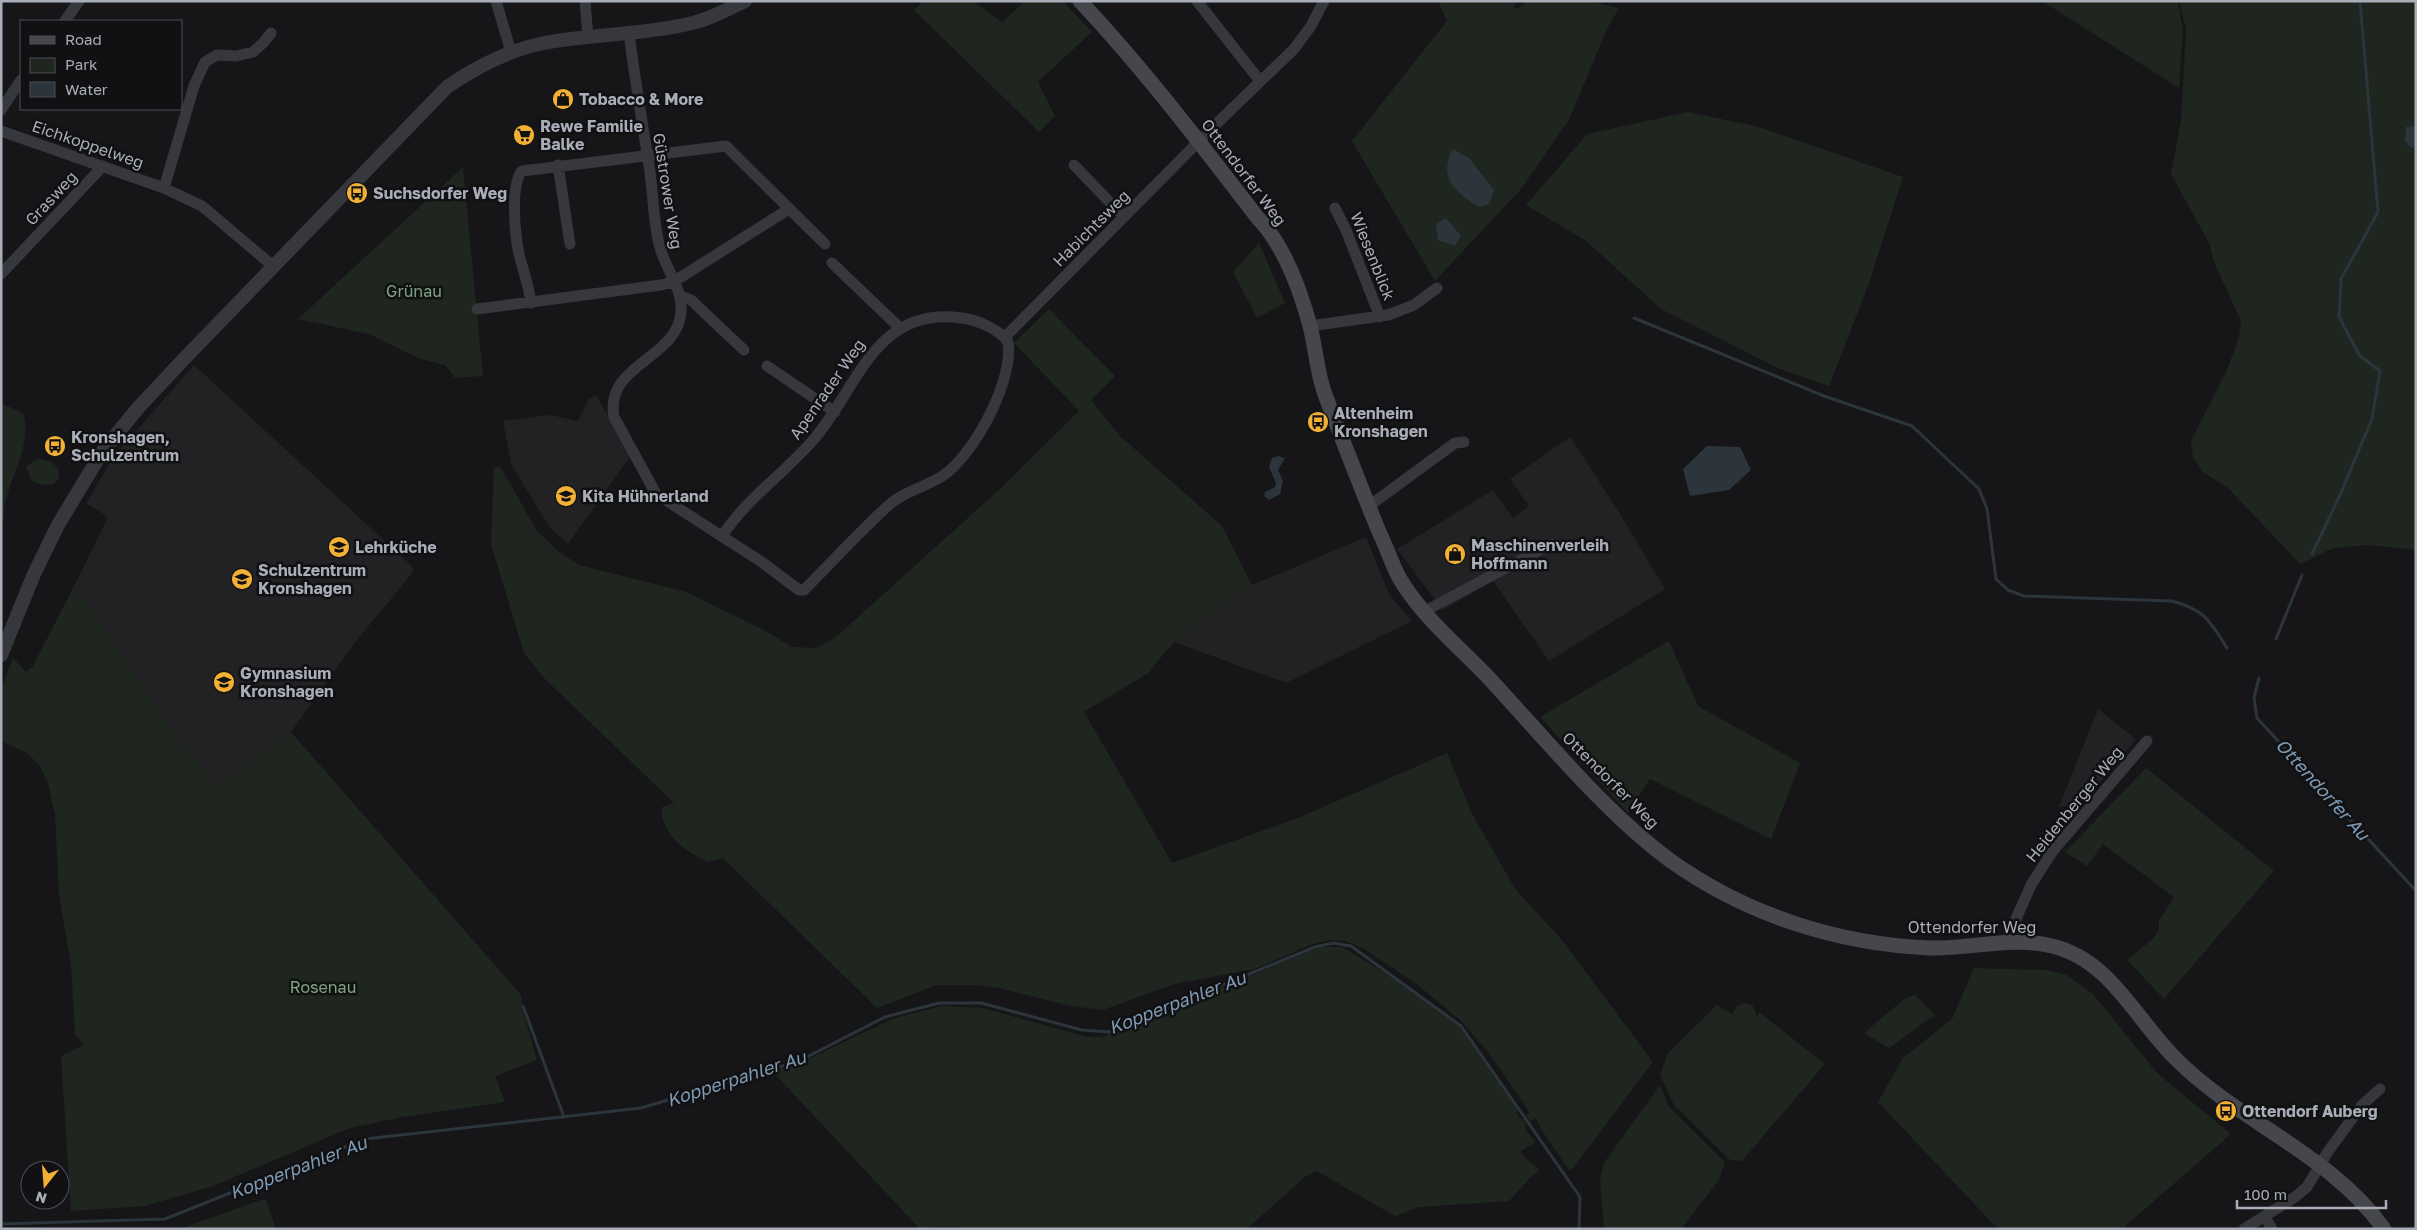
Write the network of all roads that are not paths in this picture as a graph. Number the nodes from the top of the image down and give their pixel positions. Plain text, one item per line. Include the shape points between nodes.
1 (79, 1) edge
2 (496, 1) edge
3 (585, 1) edge
4 (745, 1) edge
5 (1080, 1) edge
6 (1197, 1) edge
7 (1324, 1) edge
8 (66, 20) edge
9 (271, 33) dead end
10 (629, 34) junction
11 (588, 38) junction
12 (511, 52) junction
13 (1260, 80) junction
14 (20, 82) edge
15 (1, 110) edge
16 (1, 131) edge
17 (1199, 141) junction
18 (646, 154) junction
19 (558, 165) junction
20 (1074, 165) dead end
21 (103, 166) junction
22 (164, 188) junction
23 (1335, 208) dead end
24 (789, 209) junction
25 (1124, 217) junction
26 (570, 244) dead end
27 (825, 244) dead end
28 (832, 263) dead end
29 (273, 266) junction
30 (1, 274) edge
31 (672, 282) junction
32 (1437, 288) dead end
33 (681, 296) junction
34 (532, 302) junction
35 (477, 309) dead end
36 (1380, 317) junction
37 (1310, 326) junction
38 (900, 328) junction
39 (1005, 338) junction
40 (744, 350) dead end
41 (767, 366) dead end
42 (835, 412) junction
43 (1464, 442) dead end
44 (1369, 506) junction
45 (722, 536) junction
46 (1551, 544) dead end
47 (1425, 611) junction
48 (1, 654) edge
49 (2146, 741) dead end
50 (2005, 944) junction
51 (2380, 1089) dead end
52 (2320, 1165) junction
53 (2265, 1217) junction
54 (2244, 1229) edge
55 (2272, 1229) edge
56 (2384, 1229) edge

1 - 8 street
2 - 12 street
3 - 11 street
4 - 10 street via 690,24
5 - 17 main road, Ottendorfer Weg via 1121,45
6 - 13 street
7 - 13 street, Habichtsweg via 1294,49
9 - 22 street via 253,52 236,56 217,55 205,62 194,86
10 - 11 street
10 - 18 street, Güstrower Weg
11 - 12 street via 543,43
12 - 29 street via 447,87
13 - 17 street, Habichtsweg
14 - 15 street
16 - 21 street, Eichkoppelweg
17 - 25 street, Habichtsweg
17 - 37 main road, Ottendorfer Weg via 1256,217 1268,228 1292,273
18 - 19 street
18 - 24 street via 726,146
18 - 31 street, Güstrower Weg via 658,243
19 - 26 street
19 - 34 street via 522,171 517,177 515,217 519,253
20 - 25 street
21 - 22 street, Eichkoppelweg
21 - 30 street, Grasweg
22 - 29 street, Eichkoppelweg via 202,206
23 - 36 street, Wiesenblick
24 - 27 street
24 - 31 street
25 - 39 street, Habichtsweg
28 - 38 street
29 - 48 street via 138,408 102,452 58,525
31 - 33 street, Güstrower Weg
31 - 34 street
32 - 36 street, Wiesenblick via 1414,305
33 - 40 street via 691,300
33 - 45 street via 678,326 666,342 624,378 612,399 614,417 658,494
34 - 35 street
36 - 37 street, Wiesenblick
37 - 44 main road, Ottendorfer Weg via 1319,382
38 - 39 street, Apenrader Weg via 925,319 954,317 980,323
38 - 42 street, Apenrader Weg via 866,358
39 - 45 street via 1009,347 1000,390 971,446 944,475 892,503 804,590 799,590
41 - 42 street
42 - 45 street, Apenrader Weg via 796,459 736,515
43 - 44 street via 1455,443
44 - 47 main road, Ottendorfer Weg via 1400,579
46 - 47 street
47 - 50 main road, Ottendorfer Weg via 1638,834 1712,888 1780,919 1855,940 1934,948
49 - 50 street, Heidenberger Weg via 2052,852 2031,885
50 - 52 main road, Ottendorfer Weg via 2032,942 2068,950 2101,970 2190,1072
51 - 52 street via 2362,1105
52 - 53 street via 2307,1187
52 - 56 main road, Ottendorfer Weg via 2354,1194
53 - 54 street
53 - 55 street

